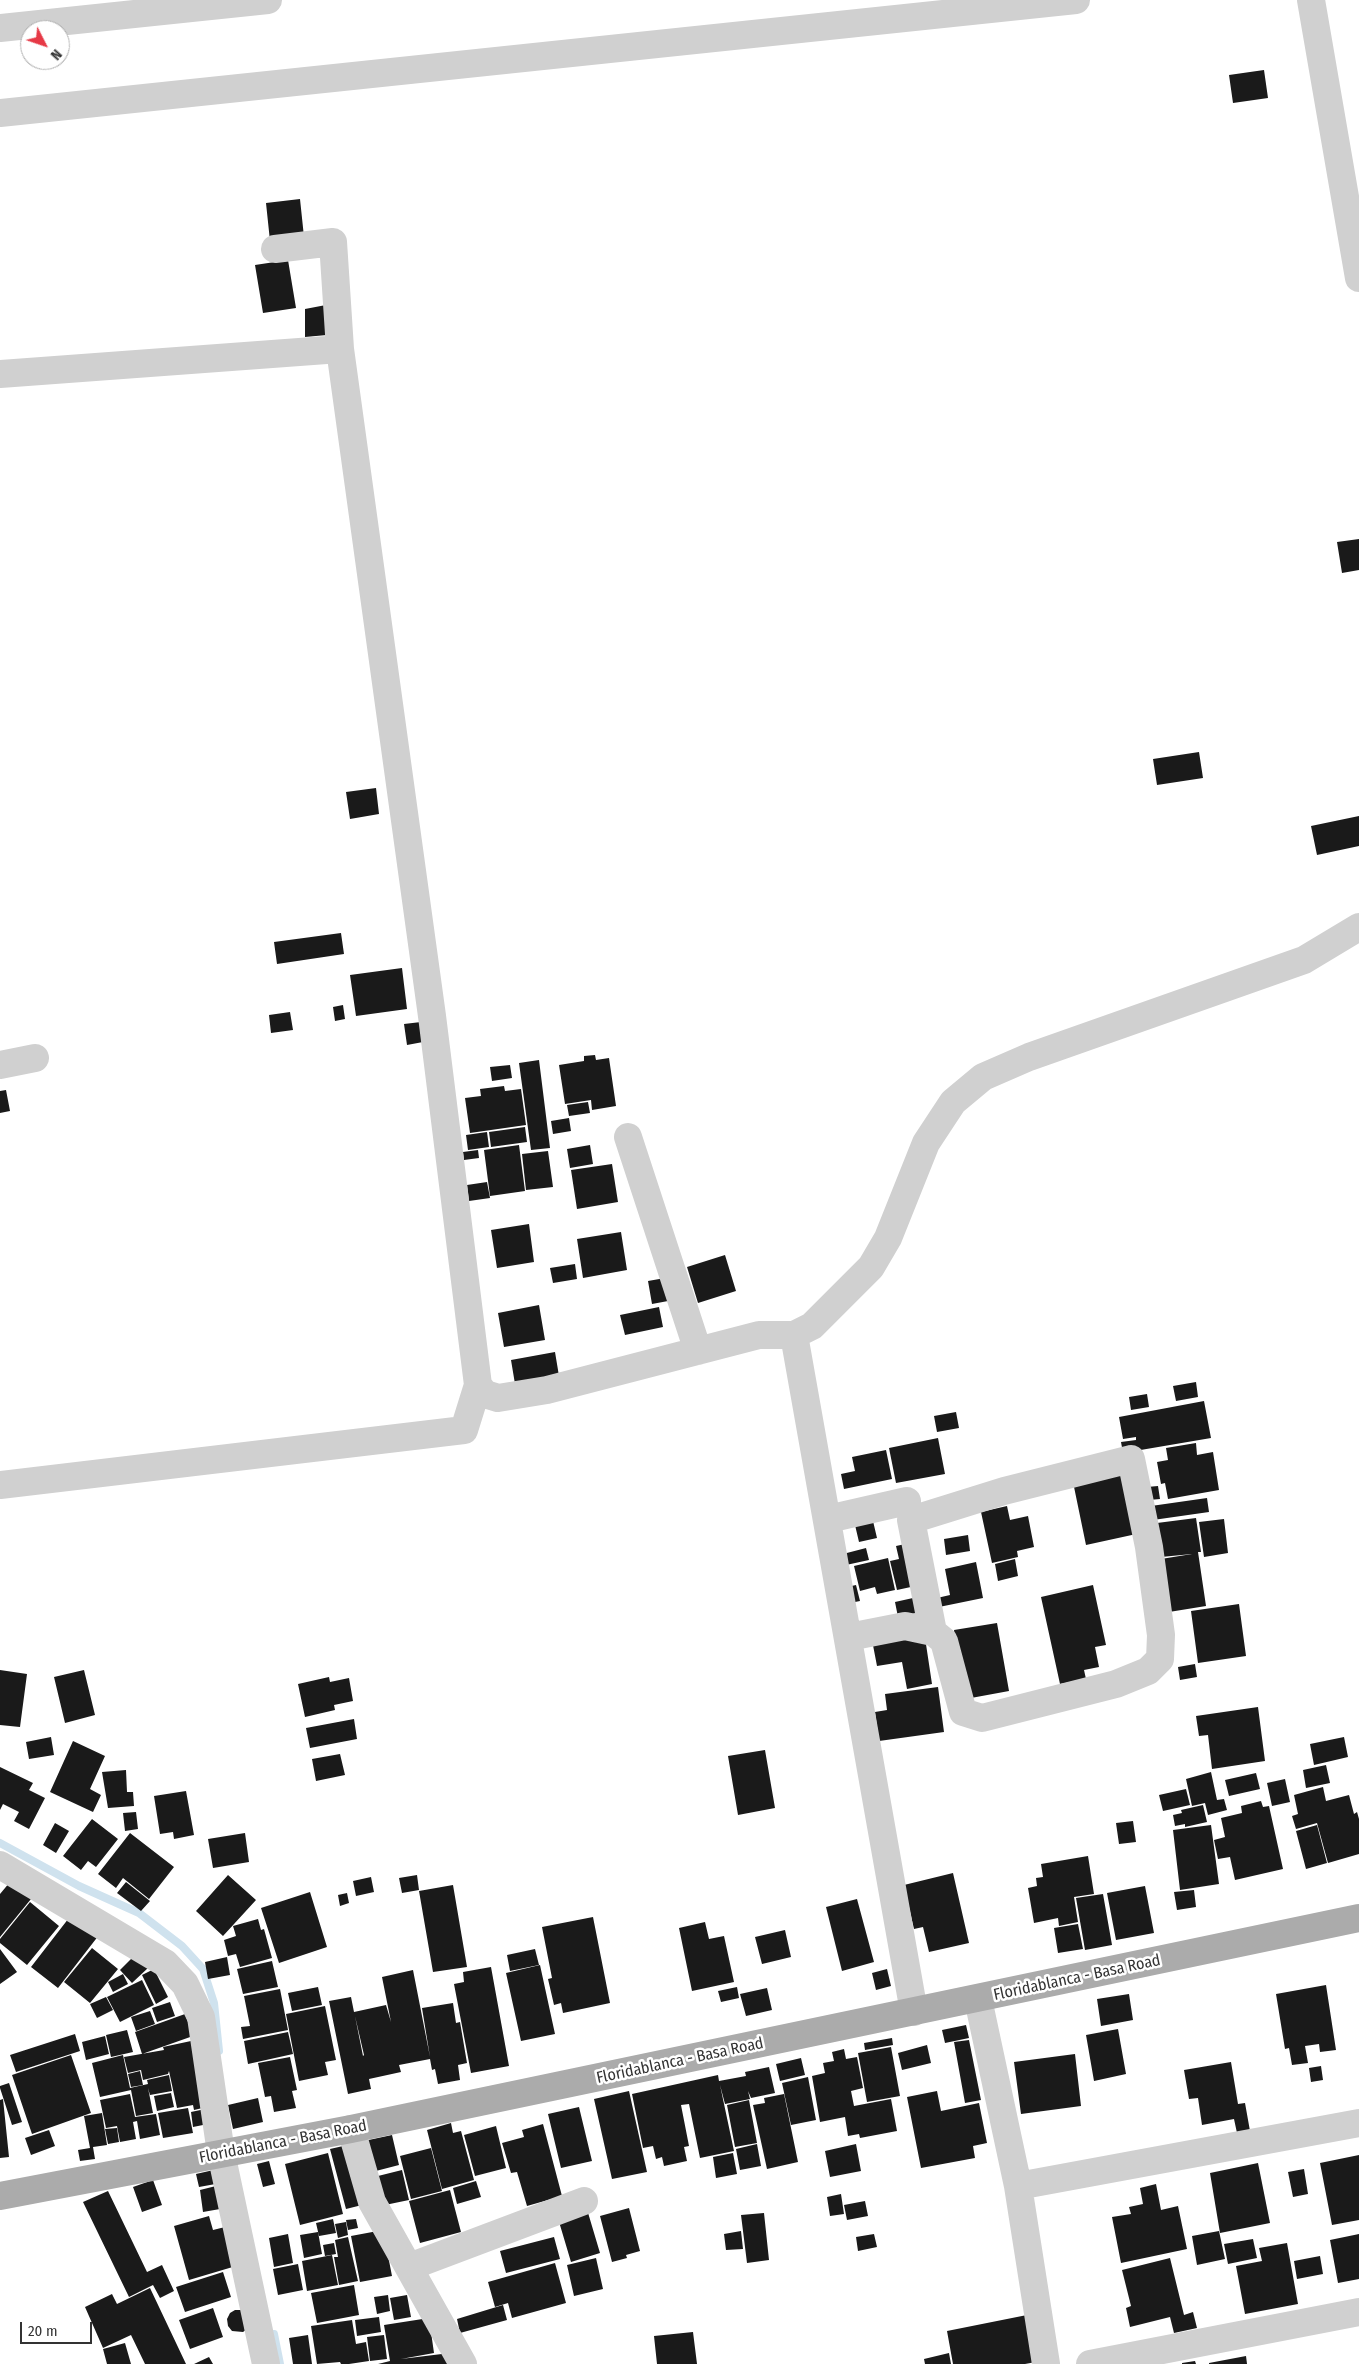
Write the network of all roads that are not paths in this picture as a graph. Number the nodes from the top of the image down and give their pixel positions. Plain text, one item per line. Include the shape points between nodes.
1 (268, 0) edge
2 (1076, 0) edge
3 (1310, 0) edge
4 (0, 28) edge
5 (0, 113) edge
6 (275, 249) dead end
7 (1359, 278) edge
8 (340, 349) junction
9 (0, 374) edge
10 (1359, 927) edge
11 (36, 1058) dead end
12 (0, 1065) edge
13 (628, 1137) dead end
14 (794, 1335) junction
15 (698, 1351) junction
16 (478, 1385) junction
17 (0, 1485) edge
18 (907, 1501) dead end
19 (828, 1519) junction
20 (933, 1632) junction
21 (849, 1637) junction
22 (0, 1865) edge
23 (1359, 1918) edge
24 (978, 1999) junction
25 (914, 2012) junction
26 (1359, 2123) edge
27 (350, 2129) junction
28 (233, 2151) junction
29 (1018, 2186) junction
30 (0, 2196) edge
31 (584, 2201) dead end
32 (408, 2267) junction
33 (1359, 2312) edge
34 (266, 2364) edge
35 (463, 2364) edge
36 (1046, 2364) edge
37 (1090, 2364) edge

1 - 4 street
2 - 5 street
3 - 7 street
6 - 8 street via 333,242
8 - 9 street
8 - 16 street via 432,1016
10 - 14 street via 1304,960 1029,1057 983,1077 953,1102 926,1144 888,1238 872,1267 812,1326
11 - 12 street
13 - 15 street
14 - 15 street via 759,1335
14 - 19 street
15 - 16 street via 546,1390 498,1398 485,1394
16 - 17 street via 464,1430
18 - 19 street
19 - 21 street
20 - 20 street via 911,1520 1004,1491 1131,1459 1149,1547 1161,1635 1160,1660 1148,1671 1116,1684 982,1718 963,1712 944,1641
20 - 21 street via 905,1626
21 - 25 street
22 - 28 street via 165,1963 186,1984 201,2017
23 - 24 main road, Floridablanca - Basa Road
24 - 25 main road, Floridablanca - Basa Road
24 - 29 street
25 - 27 main road, Floridablanca - Basa Road
26 - 29 street
27 - 28 main road, Floridablanca - Basa Road
27 - 32 street via 372,2202
28 - 30 main road, Floridablanca - Basa Road
28 - 34 street
29 - 36 street
31 - 32 street
32 - 35 street
33 - 37 street

